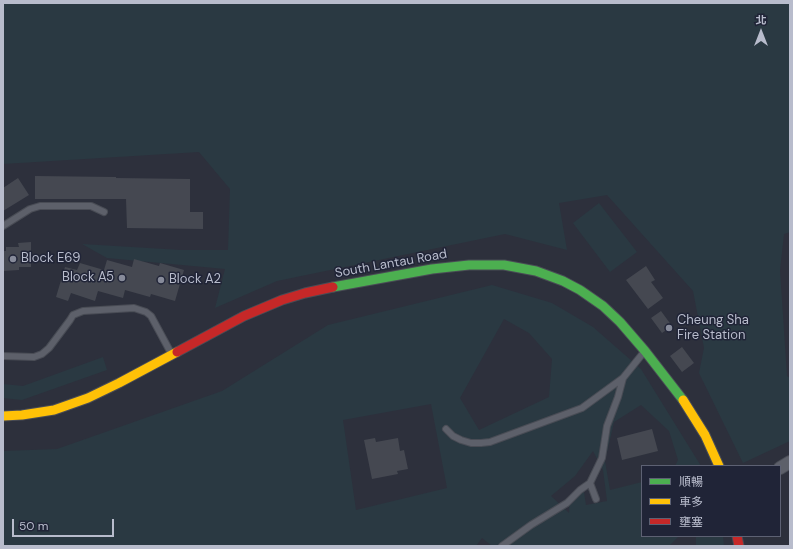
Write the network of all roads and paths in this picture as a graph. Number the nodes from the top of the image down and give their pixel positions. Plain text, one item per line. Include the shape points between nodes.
1 (104, 212) dead end
2 (3, 226) edge
3 (645, 350) junction
4 (172, 355) junction
5 (3, 356) edge
6 (623, 378) junction
7 (3, 416) edge
8 (446, 429) dead end
9 (790, 462) edge
10 (719, 465) edge
11 (781, 467) edge
12 (590, 483) junction
13 (596, 499) dead end
14 (502, 546) edge

1 - 2 lane via 91,206 40,206 30,209
3 - 4 main road, South Lantau Road via 603,306 580,290 536,271 484,264 432,269 305,293 249,314
3 - 6 lane
3 - 10 main road, South Lantau Road via 696,419
4 - 5 lane via 151,316 134,308 83,311 73,316 42,354 34,357
4 - 7 main road, South Lantau Road via 88,398 40,413
6 - 8 lane via 582,408 490,442 471,443 453,436
6 - 12 lane via 607,426 602,458
9 - 11 street
12 - 13 lane
12 - 14 lane via 567,503

